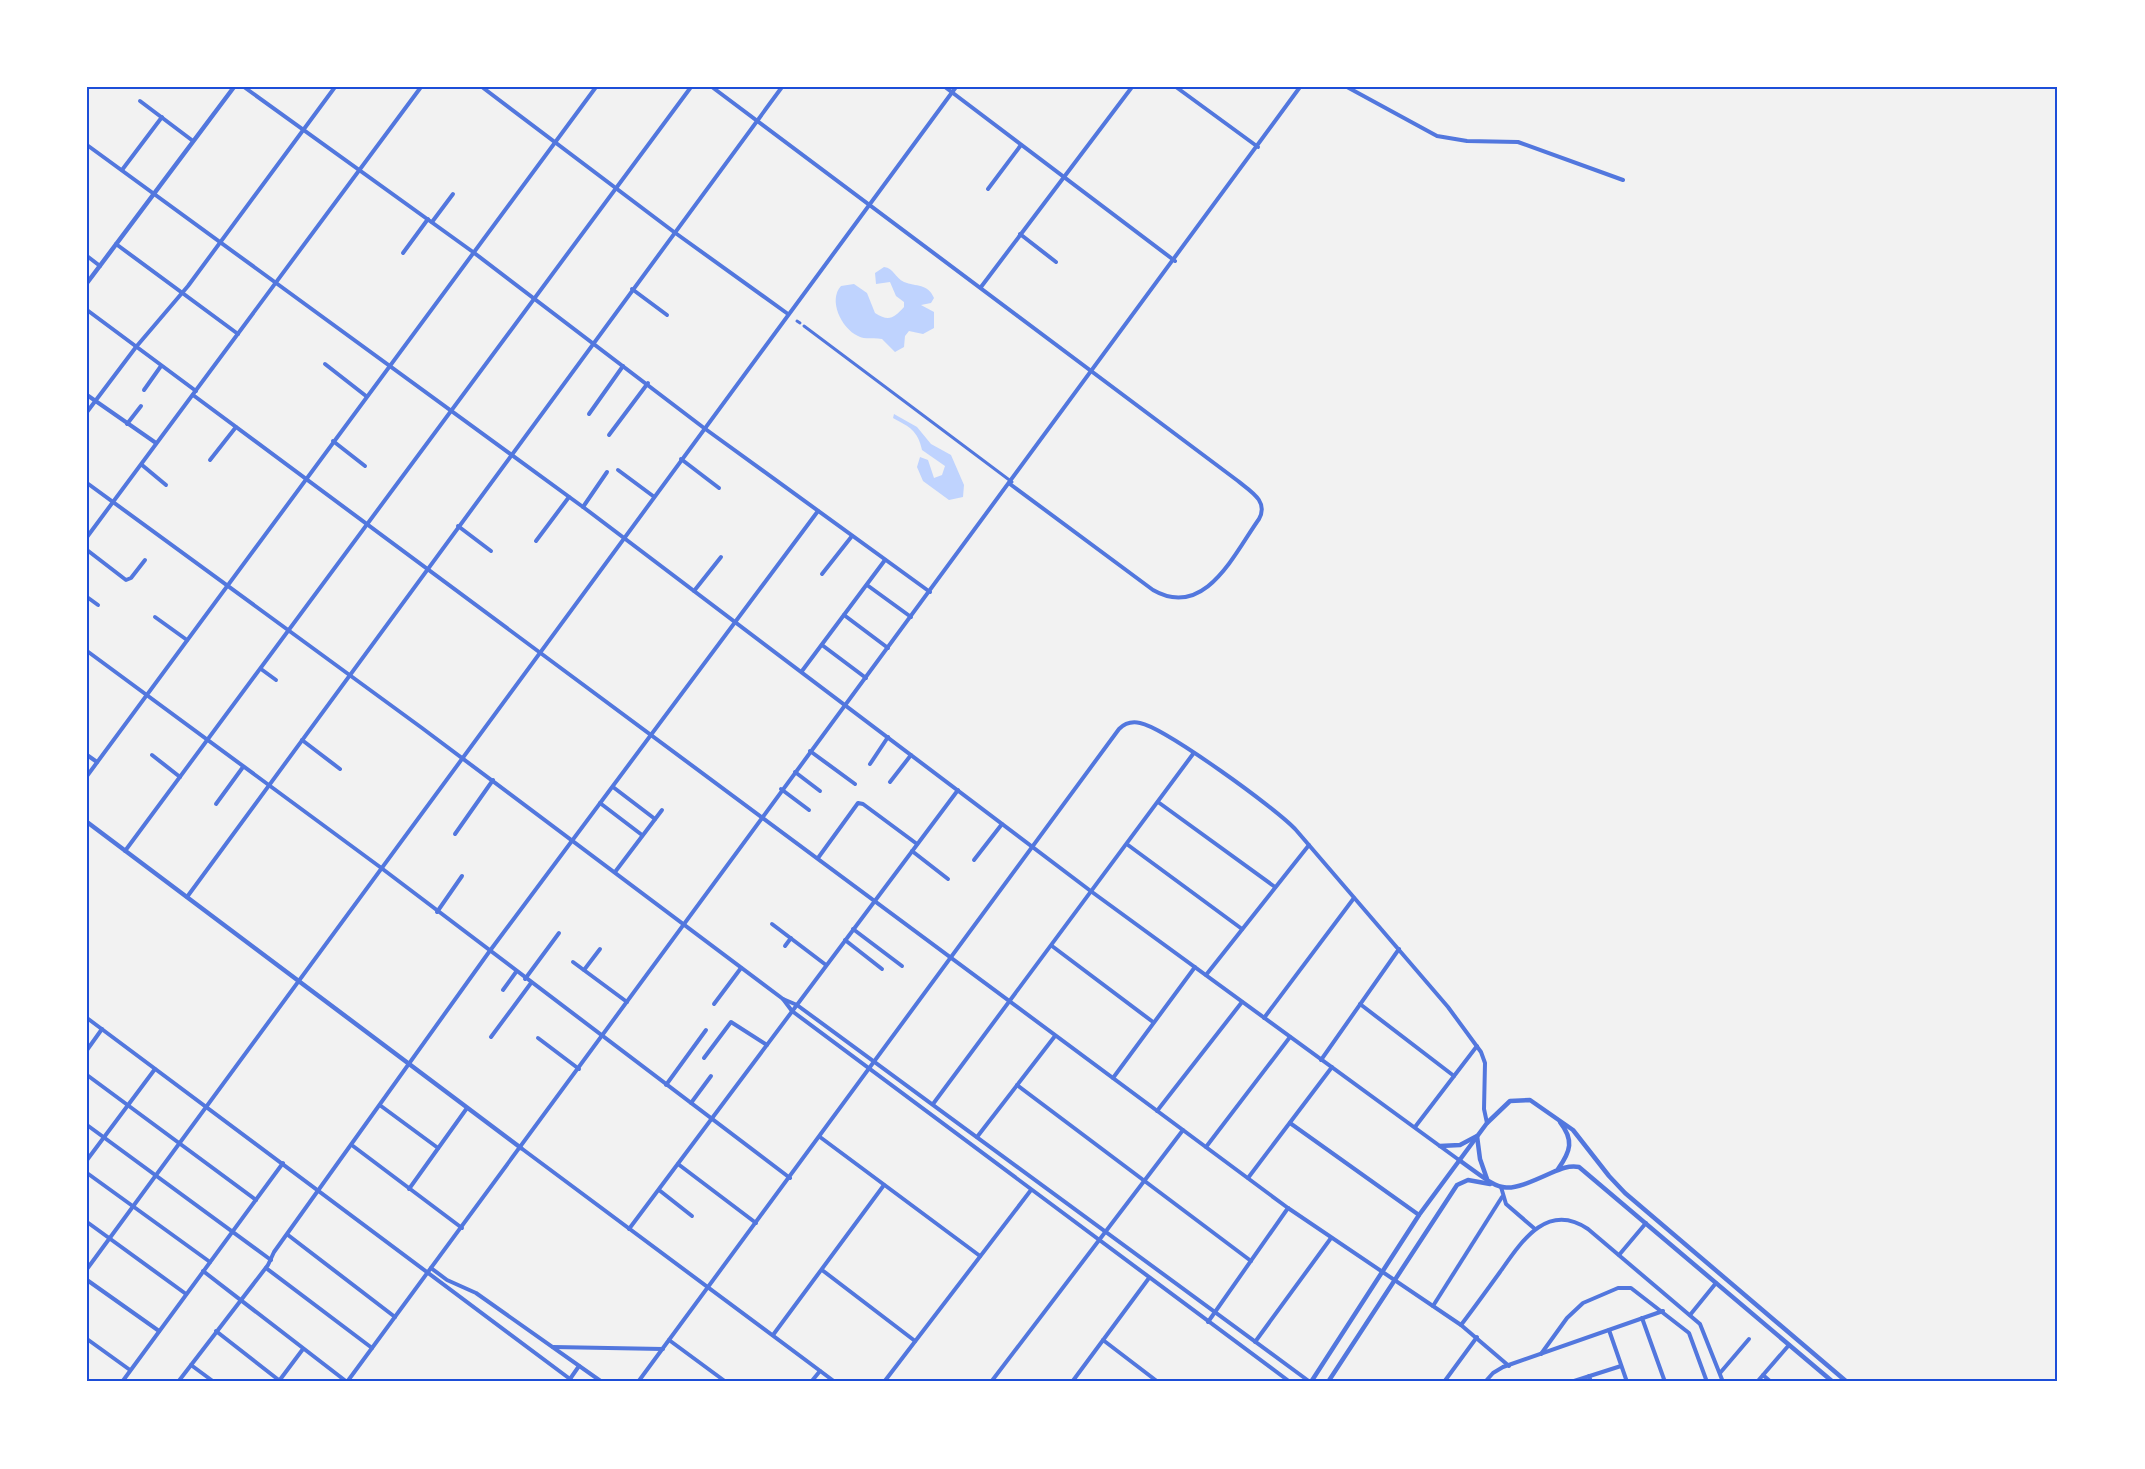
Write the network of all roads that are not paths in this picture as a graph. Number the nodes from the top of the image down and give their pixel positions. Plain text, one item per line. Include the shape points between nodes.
1 (234, 87) edge
2 (244, 87) edge
3 (334, 87) edge
4 (421, 87) edge
5 (482, 87) edge
6 (596, 87) edge
7 (691, 87) edge
8 (712, 87) edge
9 (782, 87) edge
10 (945, 87) edge
11 (956, 87) edge
12 (1132, 87) edge
13 (1176, 87) edge
14 (1300, 87) edge
15 (1347, 87) edge
16 (952, 92) junction
17 (140, 101) dead end
18 (162, 117) junction
19 (757, 120) junction
20 (303, 129) junction
21 (193, 141) junction
22 (555, 143) junction
23 (87, 145) edge
24 (1021, 145) junction
25 (1258, 147) junction
26 (122, 170) junction
27 (360, 171) junction
28 (1063, 178) junction
29 (1623, 180) dead end
30 (616, 189) junction
31 (988, 189) dead end
32 (153, 194) junction
33 (453, 194) dead end
34 (871, 204) junction
35 (430, 221) junction
36 (674, 232) junction
37 (1020, 234) junction
38 (220, 242) junction
39 (116, 244) junction
40 (473, 252) junction
41 (403, 253) dead end
42 (87, 256) edge
43 (1175, 261) junction
44 (1056, 262) dead end
45 (100, 266) junction
46 (87, 284) edge
47 (277, 284) junction
48 (981, 287) junction
49 (632, 289) junction
50 (181, 292) junction
51 (534, 299) junction
52 (87, 310) edge
53 (788, 314) junction
54 (667, 315) dead end
55 (804, 326) dead end
56 (238, 334) junction
57 (592, 343) junction
58 (136, 346) junction
59 (325, 364) dead end
60 (389, 364) junction
61 (161, 366) junction
62 (623, 366) junction
63 (1094, 371) junction
64 (648, 382) junction
65 (144, 390) dead end
66 (195, 393) junction
67 (87, 395) edge
68 (366, 396) junction
69 (96, 401) junction
70 (141, 406) dead end
71 (450, 410) junction
72 (87, 412) edge
73 (589, 414) dead end
74 (127, 423) junction
75 (236, 427) junction
76 (704, 428) junction
77 (609, 435) dead end
78 (333, 441) junction
79 (156, 443) junction
80 (511, 456) junction
81 (681, 459) junction
82 (210, 460) dead end
83 (142, 465) junction
84 (365, 466) dead end
85 (618, 470) dead end
86 (607, 472) dead end
87 (305, 479) junction
88 (87, 483) edge
89 (1011, 483) junction
90 (166, 485) dead end
91 (719, 488) dead end
92 (653, 496) junction
93 (569, 497) junction
94 (114, 503) junction
95 (583, 507) junction
96 (818, 511) junction
97 (367, 524) junction
98 (458, 526) junction
99 (852, 536) junction
100 (87, 537) edge
101 (623, 538) junction
102 (536, 541) dead end
103 (87, 550) edge
104 (491, 551) dead end
105 (721, 557) dead end
106 (145, 560) dead end
107 (885, 560) junction
108 (427, 570) junction
109 (822, 574) dead end
110 (867, 585) junction
111 (226, 586) junction
112 (694, 591) junction
113 (930, 592) junction
114 (87, 597) edge
115 (98, 605) dead end
116 (844, 615) junction
117 (155, 616) dead end
118 (911, 618) junction
119 (736, 623) junction
120 (288, 632) junction
121 (187, 640) junction
122 (822, 645) junction
123 (888, 648) junction
124 (87, 651) edge
125 (538, 652) junction
126 (261, 669) junction
127 (801, 671) junction
128 (349, 676) junction
129 (866, 678) junction
130 (276, 680) dead end
131 (146, 695) junction
132 (845, 705) junction
133 (651, 736) junction
134 (888, 738) junction
135 (302, 740) junction
136 (207, 741) junction
137 (810, 751) junction
138 (1193, 754) junction
139 (87, 755) edge
140 (152, 755) dead end
141 (911, 755) junction
142 (461, 757) junction
143 (97, 762) junction
144 (870, 764) dead end
145 (243, 767) junction
146 (340, 769) dead end
147 (795, 772) junction
148 (87, 776) edge
149 (180, 777) junction
150 (493, 780) junction
151 (890, 782) dead end
152 (855, 784) dead end
153 (268, 786) junction
154 (613, 787) junction
155 (781, 789) junction
156 (958, 790) junction
157 (820, 791) dead end
158 (1158, 802) junction
159 (600, 803) junction
160 (216, 804) dead end
161 (662, 810) dead end
162 (809, 810) dead end
163 (763, 817) junction
164 (655, 819) junction
165 (87, 822) edge
166 (1002, 824) junction
167 (454, 834) dead end
168 (642, 836) junction
169 (573, 840) junction
170 (917, 844) junction
171 (1128, 845) junction
172 (1309, 845) junction
173 (1032, 847) junction
174 (125, 851) junction
175 (912, 851) junction
176 (818, 858) junction
177 (974, 860) dead end
178 (380, 867) junction
179 (615, 872) junction
180 (462, 876) dead end
181 (948, 879) dead end
182 (1275, 887) junction
183 (1092, 892) junction
184 (187, 897) junction
185 (1354, 898) junction
186 (874, 901) junction
187 (437, 912) junction
188 (772, 924) dead end
189 (684, 925) junction
190 (853, 929) junction
191 (1242, 929) junction
192 (559, 933) dead end
193 (791, 938) junction
194 (845, 940) junction
195 (785, 946) dead end
196 (1052, 946) junction
197 (600, 949) dead end
198 (1399, 949) junction
199 (489, 952) junction
200 (951, 959) junction
201 (573, 962) dead end
202 (826, 966) junction
203 (902, 966) dead end
204 (1195, 967) junction
205 (741, 968) junction
206 (882, 969) dead end
207 (584, 970) junction
208 (516, 972) junction
209 (1206, 975) junction
210 (525, 979) junction
211 (298, 980) junction
212 (531, 983) junction
213 (503, 990) dead end
214 (783, 999) junction
215 (627, 1002) junction
216 (1010, 1002) junction
217 (1242, 1002) junction
218 (714, 1004) dead end
219 (1360, 1004) junction
220 (797, 1005) junction
221 (792, 1011) junction
222 (87, 1018) edge
223 (1264, 1018) junction
224 (1153, 1023) junction
225 (102, 1029) junction
226 (706, 1030) dead end
227 (602, 1036) junction
228 (1055, 1036) junction
229 (492, 1037) dead end
230 (1290, 1037) junction
231 (538, 1038) dead end
232 (767, 1045) junction
233 (1477, 1046) junction
234 (87, 1050) edge
235 (704, 1058) dead end
236 (1321, 1059) junction
237 (875, 1063) junction
238 (409, 1064) junction
239 (1332, 1067) junction
240 (155, 1069) junction
241 (579, 1069) junction
242 (870, 1070) junction
243 (87, 1075) edge
244 (711, 1076) dead end
245 (1454, 1076) junction
246 (1113, 1078) junction
247 (666, 1085) junction
248 (1017, 1085) junction
249 (691, 1103) junction
250 (933, 1104) junction
251 (128, 1105) junction
252 (206, 1106) junction
253 (381, 1106) junction
254 (467, 1108) junction
255 (1157, 1111) junction
256 (1554, 1115) junction
257 (712, 1119) junction
258 (1290, 1123) junction
259 (1487, 1123) junction
260 (87, 1125) edge
261 (1414, 1127) junction
262 (1183, 1130) junction
263 (1477, 1136) junction
264 (820, 1137) junction
265 (977, 1137) junction
266 (104, 1138) junction
267 (179, 1143) junction
268 (353, 1146) junction
269 (1440, 1146) junction
270 (1206, 1147) junction
271 (521, 1148) junction
272 (438, 1149) junction
273 (87, 1160) edge
274 (1459, 1160) junction
275 (283, 1163) junction
276 (678, 1164) junction
277 (1558, 1169) junction
278 (87, 1173) edge
279 (156, 1174) junction
280 (790, 1178) junction
281 (1248, 1178) junction
282 (1143, 1180) junction
283 (1491, 1183) junction
284 (884, 1185) junction
285 (1501, 1187) junction
286 (409, 1189) junction
287 (659, 1190) junction
288 (1030, 1190) junction
289 (320, 1191) junction
290 (1502, 1197) junction
291 (255, 1200) junction
292 (133, 1206) junction
293 (1288, 1208) junction
294 (1419, 1215) junction
295 (692, 1216) dead end
296 (87, 1222) edge
297 (1646, 1223) junction
298 (756, 1224) junction
299 (462, 1228) junction
300 (1535, 1228) junction
301 (629, 1229) junction
302 (233, 1231) junction
303 (1104, 1231) junction
304 (288, 1235) junction
305 (110, 1238) junction
306 (1331, 1238) junction
307 (1097, 1240) junction
308 (1619, 1255) junction
309 (980, 1256) junction
310 (271, 1260) junction
311 (1251, 1261) junction
312 (210, 1262) junction
313 (266, 1268) junction
314 (431, 1268) junction
315 (87, 1269) edge
316 (822, 1270) junction
317 (203, 1271) junction
318 (1382, 1272) junction
319 (427, 1274) junction
320 (1149, 1278) junction
321 (87, 1280) edge
322 (1394, 1281) junction
323 (1716, 1283) junction
324 (708, 1288) junction
325 (186, 1294) junction
326 (241, 1300) junction
327 (1433, 1306) junction
328 (1663, 1311) junction
329 (1215, 1312) junction
330 (1690, 1314) junction
331 (395, 1317) junction
332 (1642, 1318) junction
333 (1208, 1322) junction
334 (1461, 1325) junction
335 (1609, 1330) junction
336 (159, 1332) junction
337 (216, 1332) junction
338 (773, 1335) junction
339 (1477, 1337) junction
340 (87, 1339) edge
341 (1749, 1339) dead end
342 (669, 1340) junction
343 (1103, 1340) junction
344 (915, 1341) junction
345 (1256, 1342) junction
346 (1789, 1345) junction
347 (552, 1347) junction
348 (372, 1348) junction
349 (663, 1348) junction
350 (303, 1349) junction
351 (1541, 1354) junction
352 (191, 1365) junction
353 (579, 1366) junction
354 (1509, 1366) junction
355 (1622, 1366) junction
356 (130, 1370) junction
357 (820, 1371) junction
358 (1720, 1373) junction
359 (1589, 1376) junction
360 (1763, 1376) junction
361 (572, 1380) edge
362 (279, 1381) edge
363 (122, 1382) edge
364 (178, 1382) edge
365 (214, 1382) edge
366 (347, 1382) edge
367 (602, 1382) edge
368 (638, 1382) edge
369 (725, 1382) edge
370 (812, 1382) edge
371 (836, 1382) edge
372 (884, 1382) edge
373 (991, 1382) edge
374 (1072, 1382) edge
375 (1158, 1382) edge
376 (1290, 1382) edge
377 (1310, 1382) edge
378 (1328, 1382) edge
379 (1444, 1382) edge
380 (1485, 1382) edge
381 (1571, 1382) edge
382 (1591, 1382) edge
383 (1627, 1382) edge
384 (1665, 1382) edge
385 (1707, 1382) edge
386 (1723, 1382) edge
387 (1758, 1382) edge
388 (1771, 1382) edge
389 (1833, 1382) edge
390 (1847, 1382) edge

1 - 21 street
2 - 20 street
3 - 20 street
4 - 27 street
5 - 22 street
6 - 22 street
7 - 30 street
8 - 19 street
9 - 19 street
10 - 16 street
11 - 16 street
12 - 28 street
13 - 25 street
14 - 25 street
15 - 29 street via 1437,136 1518,142
16 - 24 street
16 - 34 street
17 - 18 street
18 - 21 street
18 - 26 street
19 - 34 street
19 - 36 street
20 - 27 street
20 - 38 street
21 - 32 street
22 - 30 street
22 - 40 street
23 - 26 street
24 - 28 street
24 - 31 street
25 - 43 street
26 - 32 street
27 - 35 street
27 - 47 street
28 - 37 street
28 - 43 street
30 - 36 street
30 - 51 street
32 - 38 street
32 - 39 street
33 - 35 street
34 - 48 street
34 - 53 street
35 - 40 street
35 - 41 street
36 - 49 street
36 - 53 street
37 - 44 street
37 - 48 street
38 - 47 street
38 - 50 street
39 - 45 street
39 - 50 street
40 - 51 street
40 - 60 street
42 - 45 street
43 - 63 street
45 - 46 street
47 - 56 street
47 - 60 street
48 - 63 street
49 - 54 street
49 - 57 street
50 - 56 street
50 - 58 street
51 - 57 street
51 - 71 street
52 - 58 street
53 - 76 street
55 - 89 street
56 - 66 street
57 - 62 street
57 - 80 street
58 - 61 street
58 - 69 street
59 - 68 street
60 - 68 street
60 - 71 street
61 - 65 street
61 - 66 street
62 - 64 street
62 - 73 street
63 - 89 street
63 - 89 street via 1251,491 1262,507 1259,519 1210,586 1193,596 1173,598 1153,590
64 - 76 street
64 - 77 street
66 - 75 street
66 - 79 street
67 - 69 street
68 - 78 street
69 - 72 street
69 - 74 street
70 - 74 street
71 - 80 street
71 - 97 street
74 - 79 street
75 - 82 street
75 - 87 street
76 - 81 street
76 - 96 street
78 - 84 street
78 - 87 street
79 - 83 street
80 - 93 street
80 - 98 street
81 - 91 street
81 - 92 street
83 - 90 street
83 - 94 street
85 - 92 street
86 - 95 street
87 - 97 street
87 - 111 street
88 - 94 street
89 - 113 street
92 - 101 street
93 - 95 street
93 - 102 street
94 - 100 street
94 - 111 street
95 - 101 street
96 - 99 street
96 - 119 street
97 - 108 street
97 - 120 street
98 - 104 street
98 - 108 street
99 - 107 street
99 - 109 street
101 - 112 street
101 - 125 street
103 - 106 street via 126,580
105 - 112 street
107 - 110 street
107 - 113 street
108 - 125 street
108 - 128 street
110 - 116 street
110 - 118 street
111 - 120 street
111 - 121 street
112 - 119 street
113 - 118 street
114 - 115 street
116 - 122 street
116 - 123 street
117 - 121 street
118 - 123 street
119 - 127 street
119 - 133 street
120 - 126 street
120 - 128 street
121 - 131 street
122 - 127 street
122 - 129 street
123 - 129 street
124 - 131 street
125 - 133 street
125 - 142 street
126 - 130 street
126 - 136 street
127 - 132 street
128 - 135 street
128 - 142 street
129 - 132 street
131 - 136 street
131 - 143 street
132 - 134 street
132 - 137 street
133 - 154 street
133 - 163 street
134 - 141 street
134 - 144 street
135 - 146 street
135 - 153 street
136 - 145 street
136 - 149 street
137 - 147 street
137 - 152 street
138 - 158 street
138 - 172 street via 1274,810
138 - 173 street via 1160,731 1138,722 1128,723 1119,729
139 - 143 street
140 - 149 street
141 - 151 street
141 - 156 street
142 - 150 street
142 - 178 street
143 - 148 street
145 - 153 street
145 - 160 street
147 - 155 street
147 - 157 street
149 - 174 street
150 - 167 street
150 - 169 street
153 - 178 street
153 - 184 street
154 - 159 street
154 - 164 street
155 - 162 street
155 - 163 street
156 - 166 street
156 - 170 street
158 - 171 street
158 - 182 street
159 - 168 street
159 - 169 street
161 - 164 street
163 - 176 street
163 - 189 street
164 - 168 street
165 - 174 street
166 - 173 street
166 - 177 street
168 - 179 street
169 - 179 street
169 - 199 street
170 - 175 street
170 - 176 street via 858,803
171 - 183 street
171 - 191 street
172 - 182 street
172 - 185 street
173 - 183 street
173 - 200 street
174 - 184 street
175 - 181 street
175 - 186 street
176 - 186 street
178 - 187 street
178 - 211 street
179 - 189 street
180 - 187 street
182 - 191 street
183 - 196 street
183 - 204 street
184 - 211 street
185 - 198 street
185 - 223 street
186 - 190 street
186 - 200 street
187 - 199 street
188 - 193 street
189 - 205 street
189 - 215 street
190 - 194 street
190 - 203 street
191 - 209 street
192 - 210 street
193 - 195 street
193 - 202 street
194 - 202 street
194 - 206 street
196 - 216 street
196 - 224 street
197 - 207 street
198 - 219 street
198 - 233 street
199 - 208 street
199 - 238 street
200 - 216 street
200 - 237 street
201 - 207 street
202 - 220 street
204 - 209 street
204 - 224 street
205 - 214 street
205 - 218 street
207 - 215 street
208 - 210 street
208 - 213 street
209 - 217 street
210 - 212 street
211 - 238 street
211 - 252 street
212 - 227 street
212 - 229 street
214 - 220 street
214 - 221 street
215 - 227 street
216 - 228 street
216 - 250 street
217 - 223 street
217 - 255 street
219 - 236 street
219 - 245 street
220 - 221 street
220 - 237 street
221 - 232 street
221 - 242 street
222 - 225 street
223 - 230 street
224 - 246 street
225 - 234 street
225 - 240 street
226 - 247 street
227 - 241 street
227 - 247 street
228 - 246 street
228 - 248 street
230 - 236 street
230 - 270 street
231 - 241 street
232 - 235 street via 731,1022
232 - 257 street
233 - 245 street
233 - 259 street via 1485,1063
236 - 239 street
237 - 242 street
237 - 250 street
238 - 253 street
238 - 254 street
239 - 258 street
239 - 261 street
240 - 251 street
240 - 252 street
241 - 271 street
242 - 264 street
242 - 288 street
243 - 251 street
244 - 249 street
245 - 261 street
246 - 255 street
247 - 249 street
248 - 265 street
248 - 282 street
249 - 257 street
250 - 265 street
251 - 266 street
251 - 267 street
252 - 267 street
252 - 275 street
253 - 268 street
253 - 272 street
254 - 271 street
254 - 272 street
255 - 262 street
256 - 259 street via 1530,1100 1520,1099 1502,1107
256 - 277 street via 1571,1146
256 - 390 street via 1574,1130 1625,1192
257 - 276 street
257 - 280 street
258 - 281 street
258 - 294 street
259 - 263 street
260 - 266 street
261 - 269 street
262 - 270 street
262 - 282 street
263 - 269 street via 1460,1145
263 - 274 street
263 - 283 street via 1480,1159
264 - 280 street
264 - 284 street
265 - 303 street
266 - 273 street
266 - 279 street
267 - 279 street
267 - 291 street
268 - 286 street
268 - 289 street
269 - 274 street
270 - 281 street
271 - 299 street
271 - 301 street
272 - 286 street
274 - 283 street
274 - 294 street
275 - 289 street
275 - 291 street
276 - 287 street
276 - 298 street
277 - 285 street via 1518,1188
277 - 297 street via 1579,1167
278 - 292 street
279 - 292 street
279 - 302 street
280 - 298 street
281 - 293 street
282 - 303 street
282 - 311 street
283 - 285 street
283 - 322 street via 1468,1180 1457,1185
284 - 309 street
284 - 316 street
285 - 290 street
286 - 299 street
287 - 295 street
287 - 301 street
288 - 307 street
288 - 309 street
289 - 304 street
289 - 319 street
290 - 300 street
290 - 327 street
291 - 302 street
292 - 305 street
292 - 312 street
293 - 306 street
293 - 311 street
294 - 318 street
296 - 305 street
297 - 308 street
297 - 323 street
298 - 324 street
299 - 314 street
300 - 308 street via 1558,1220 1574,1222
300 - 334 street via 1522,1240
301 - 324 street
302 - 310 street
302 - 312 street
303 - 307 street
303 - 329 street
304 - 310 street
304 - 331 street
305 - 315 street
305 - 325 street
306 - 318 street
306 - 345 street
307 - 320 street
307 - 373 street
308 - 330 street
309 - 344 street
310 - 313 street
311 - 329 street
312 - 317 street
313 - 326 street
313 - 348 street
314 - 319 street
314 - 347 street via 476,1293
316 - 338 street
316 - 344 street
317 - 325 street
317 - 326 street
318 - 322 street
318 - 377 street
319 - 331 street
319 - 361 street
320 - 333 street
320 - 343 street
321 - 336 street
322 - 327 street
322 - 378 street
323 - 330 street
323 - 346 street
324 - 338 street
324 - 342 street
325 - 336 street
326 - 337 street
326 - 350 street
327 - 334 street
328 - 332 street
328 - 351 street via 1631,1288 1618,1288 1574,1310
328 - 385 street via 1689,1333
329 - 333 street
329 - 345 street
330 - 358 street via 1703,1328
331 - 348 street
332 - 335 street
332 - 384 street
333 - 376 street
334 - 339 street
335 - 351 street
335 - 355 street
336 - 356 street
337 - 352 street
337 - 362 street
338 - 357 street
339 - 354 street
339 - 379 street
340 - 356 street
341 - 358 street
342 - 349 street
342 - 369 street
343 - 374 street
343 - 375 street
344 - 372 street
345 - 377 street
346 - 360 street
346 - 389 street
347 - 349 street
347 - 353 street
348 - 366 street
349 - 368 street
350 - 362 street
350 - 366 street
351 - 354 street
352 - 364 street
352 - 365 street
353 - 361 street
353 - 367 street
354 - 380 street via 1493,1373
355 - 359 street
355 - 383 street
356 - 363 street
357 - 370 street
357 - 371 street
358 - 386 street
359 - 381 street
359 - 382 street
360 - 387 street
360 - 388 street

